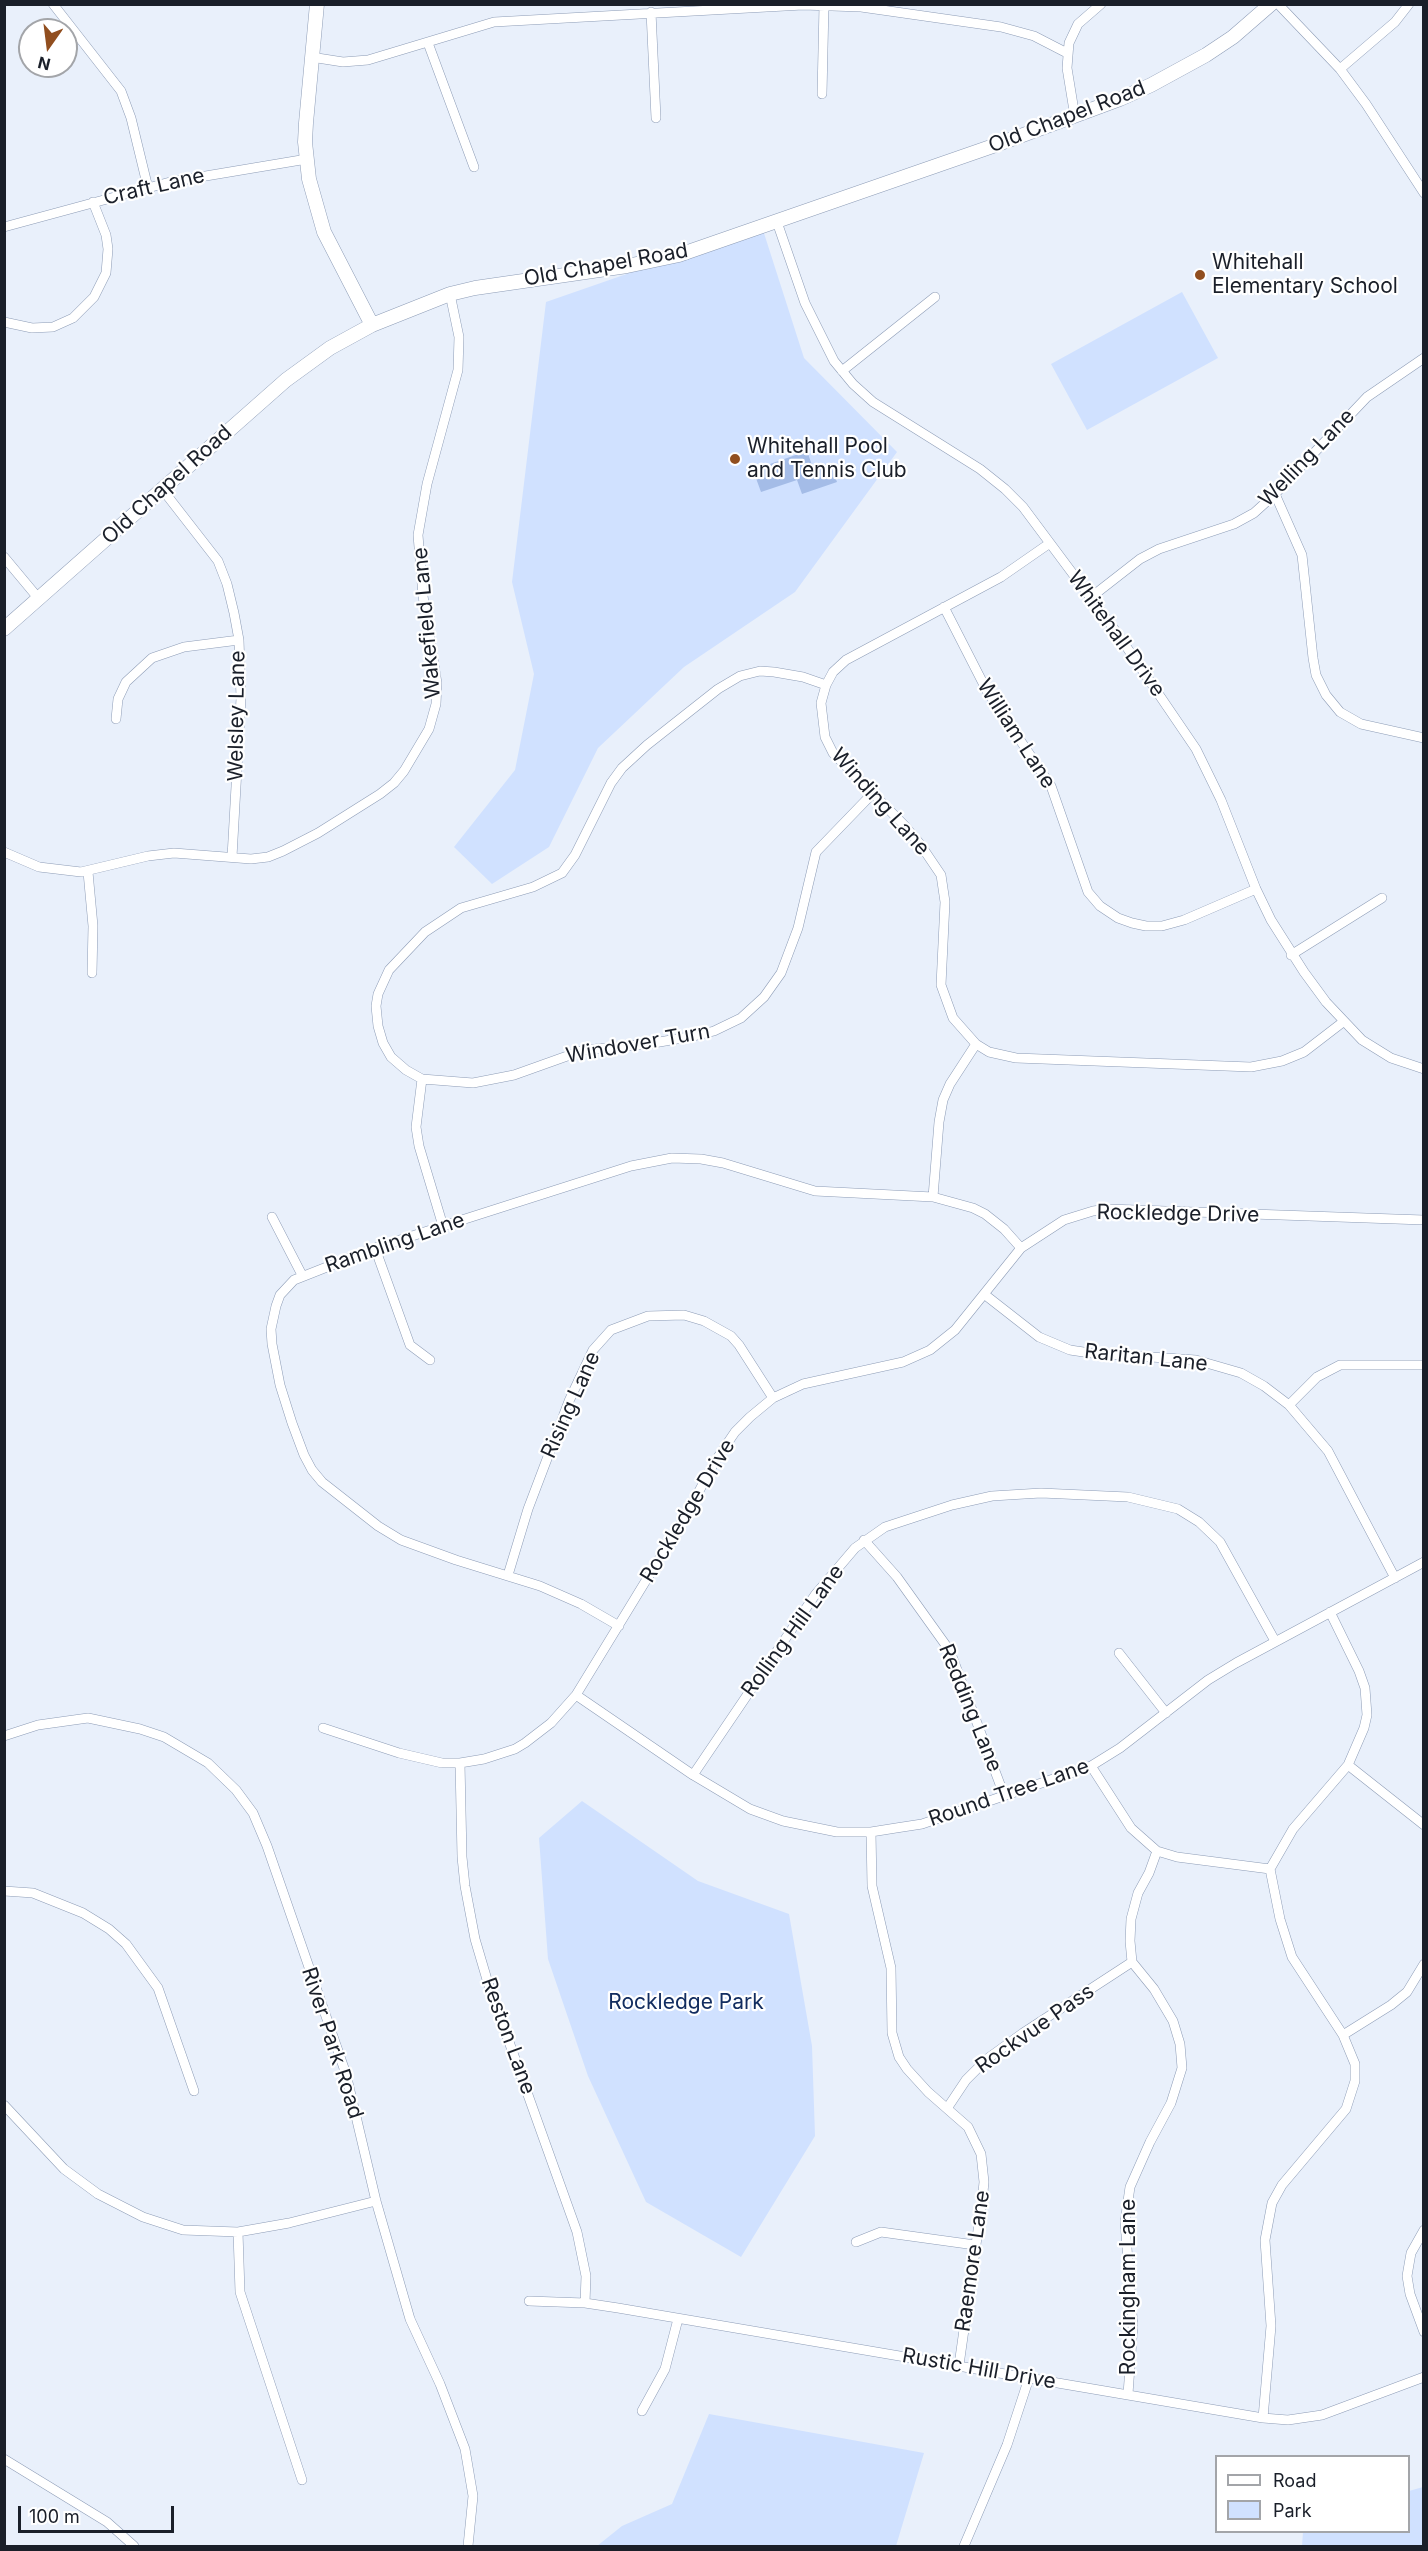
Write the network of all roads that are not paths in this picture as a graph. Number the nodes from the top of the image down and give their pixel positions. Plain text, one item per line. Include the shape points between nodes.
1 (53, 4) edge
2 (317, 4) edge
3 (1101, 4) edge
4 (1271, 4) edge
5 (1278, 4) edge
6 (1409, 4) edge
7 (824, 5) edge
8 (651, 12) junction
9 (428, 43) junction
10 (1067, 53) junction
11 (311, 57) junction
12 (1340, 69) junction
13 (822, 94) dead end
14 (1075, 117) junction
15 (656, 118) dead end
16 (307, 159) junction
17 (474, 167) dead end
18 (148, 188) junction
19 (1424, 193) edge
20 (93, 202) junction
21 (777, 222) junction
22 (4, 227) edge
23 (450, 294) junction
24 (935, 297) dead end
25 (4, 322) edge
26 (372, 325) junction
27 (1424, 358) edge
28 (842, 371) junction
29 (162, 489) junction
30 (1275, 494) junction
31 (1050, 543) junction
32 (4, 556) edge
33 (1090, 598) junction
34 (39, 599) junction
35 (944, 607) junction
36 (4, 629) edge
37 (239, 640) junction
38 (826, 685) junction
39 (116, 718) dead end
40 (1424, 738) edge
41 (872, 794) junction
42 (4, 852) edge
43 (232, 857) junction
44 (88, 872) junction
45 (1256, 889) junction
46 (1382, 898) dead end
47 (1292, 955) junction
48 (92, 973) dead end
49 (1343, 1022) junction
50 (976, 1044) junction
51 (1424, 1069) edge
52 (422, 1079) junction
53 (933, 1197) junction
54 (272, 1217) dead end
55 (1424, 1220) edge
56 (443, 1226) junction
57 (375, 1248) junction
58 (1021, 1248) junction
59 (302, 1275) junction
60 (984, 1294) junction
61 (430, 1360) dead end
62 (1424, 1365) edge
63 (773, 1398) junction
64 (1289, 1405) junction
65 (864, 1540) junction
66 (1424, 1562) edge
67 (508, 1575) junction
68 (1395, 1578) junction
69 (1330, 1612) junction
70 (619, 1626) junction
71 (1275, 1641) junction
72 (1119, 1653) dead end
73 (576, 1695) junction
74 (1166, 1713) junction
75 (323, 1728) dead end
76 (4, 1736) edge
77 (460, 1763) junction
78 (1348, 1765) junction
79 (1091, 1766) junction
80 (693, 1775) junction
81 (1004, 1795) junction
82 (1424, 1825) edge
83 (871, 1832) junction
84 (1157, 1851) junction
85 (1270, 1869) junction
86 (4, 1891) edge
87 (1132, 1962) junction
88 (1424, 1964) edge
89 (1343, 2035) junction
90 (195, 2091) dead end
91 (4, 2105) edge
92 (948, 2107) junction
93 (376, 2201) junction
94 (1424, 2230) edge
95 (238, 2232) junction
96 (856, 2242) dead end
97 (975, 2245) junction
98 (529, 2301) dead end
99 (585, 2303) junction
100 (678, 2319) junction
101 (1424, 2332) edge
102 (959, 2365) junction
103 (1424, 2377) edge
104 (1029, 2378) junction
105 (1128, 2394) junction
106 (642, 2411) dead end
107 (1263, 2418) junction
108 (4, 2459) edge
109 (303, 2480) dead end
110 (134, 2547) edge
111 (468, 2547) edge
112 (964, 2547) edge

1 - 18 street via 121,91
2 - 11 street
3 - 10 street via 1078,24
4 - 14 street, Old Chapel Road via 1233,37 1182,69
5 - 12 street
6 - 12 street via 1383,33
7 - 8 street
7 - 10 street via 1001,27 1034,36
7 - 13 street
8 - 9 street via 494,22
8 - 15 street
9 - 11 street via 368,60
9 - 17 street
10 - 14 street
11 - 16 street
12 - 19 street
14 - 21 street, Old Chapel Road
16 - 18 street, Craft Lane
16 - 26 street via 324,232
18 - 20 street, Craft Lane
20 - 22 street, Craft Lane
20 - 25 street via 108,249 106,273 94,297 73,318 53,327 32,328
21 - 23 street, Old Chapel Road via 655,261
21 - 28 street, Whitehall Drive via 810,314 826,350
23 - 26 street, Old Chapel Road
23 - 43 street, Wakefield Lane via 459,337 458,370 427,484 418,535 437,683 434,717 404,771 380,794 284,852 251,859
24 - 28 street
26 - 29 street, Old Chapel Road via 330,348 286,380
27 - 30 street, Welling Lane via 1367,397
28 - 31 street, Whitehall Drive via 873,402 994,480 1018,502
29 - 34 street, Old Chapel Road
29 - 37 street, Welsley Lane via 218,561
30 - 33 street, Welling Lane via 1244,519 1140,559
30 - 40 street via 1302,555 1313,658 1326,695 1340,712 1361,724
31 - 33 street, Whitehall Drive
31 - 35 street, Winding Lane via 1001,577
32 - 34 street
33 - 45 street, Whitehall Drive via 1196,748
34 - 36 street, Old Chapel Road
35 - 38 street, Winding Lane via 846,660
35 - 45 street, William Lane via 987,691 1051,786 1088,892 1100,906 1132,923 1162,926
37 - 39 street via 184,647 152,658 126,682 118,699
37 - 43 street, Welsley Lane via 242,698
38 - 41 street, Winding Lane via 821,703 828,744 838,761
38 - 52 street, Windover Turn via 760,671 729,682 622,768 562,873 533,887 460,908 410,946 384,977 377,1017 391,1057
41 - 50 street, Winding Lane via 920,844 941,876 945,902 941,986 952,1018
41 - 52 street, Windover Turn via 816,852 798,928 782,973 741,1018 694,1036 584,1050 491,1080 458,1083
42 - 44 street, Wakefield Lane via 39,867
43 - 44 street, Wakefield Lane via 174,853
44 - 48 street
45 - 47 street, Whitehall Drive
46 - 47 street
47 - 49 street, Whitehall Drive
49 - 50 street, Winding Lane via 1304,1052 1282,1062 1251,1067 1023,1059 997,1054
49 - 51 street, Whitehall Drive via 1381,1053
50 - 53 street via 944,1100
52 - 56 street via 418,1137
53 - 56 street, Rambling Lane via 815,1191 723,1164 672,1158 631,1166
53 - 58 street, Rambling Lane via 973,1208 1004,1229
54 - 59 street
55 - 58 street, Rockledge Drive via 1093,1210 1064,1220
56 - 57 street, Rambling Lane
57 - 59 street, Rambling Lane
57 - 61 street via 410,1345
58 - 60 street, Rockledge Drive
59 - 67 street, Rambling Lane via 280,1295 270,1329 280,1385 312,1470 343,1499 391,1534 456,1560
60 - 63 street, Rockledge Drive via 955,1330 930,1350 903,1362 803,1384
60 - 64 street, Raritan Lane via 1039,1337 1055,1344 1090,1353 1215,1364 1249,1376
62 - 64 street via 1340,1365 1317,1377
63 - 67 street, Rising Lane via 740,1346 731,1336 704,1321 684,1315 648,1316 611,1330 593,1350 569,1401
63 - 70 street, Rockledge Drive via 735,1432 714,1463
64 - 68 street, Raritan Lane via 1328,1451
65 - 71 street, Rolling Hill Lane via 885,1527 926,1512 992,1496 1116,1496 1159,1503 1187,1514 1215,1535
65 - 80 street, Rolling Hill Lane via 815,1595
65 - 81 street, Redding Lane via 897,1577 950,1651
66 - 68 street, Round Tree Lane
67 - 70 street, Rambling Lane via 565,1596
68 - 69 street, Round Tree Lane
69 - 71 street, Round Tree Lane
69 - 78 street via 1359,1671 1367,1700 1364,1728
70 - 73 street, Rockledge Drive
71 - 74 street, Round Tree Lane via 1208,1680
72 - 74 street
73 - 77 street, Rockledge Drive via 551,1723 525,1743 501,1755
73 - 80 street, Round Tree Lane
74 - 79 street, Round Tree Lane
75 - 77 street, Rockledge Drive via 422,1760
76 - 93 street, River Park Road via 58,1720 106,1720 164,1737 208,1763 236,1790 253,1813 267,1846 327,2014 346,2074
77 - 99 street, Reston Lane via 462,1857 475,1939 577,2232 586,2276
78 - 82 street
78 - 85 street via 1293,1829
79 - 81 street, Round Tree Lane
79 - 84 street via 1131,1828
80 - 83 street, Round Tree Lane via 750,1809 783,1821 837,1832
81 - 83 street, Round Tree Lane via 922,1824
83 - 92 street, Raemore Lane via 872,1886 891,1968 895,2044 907,2069
84 - 85 street
84 - 87 street via 1131,1919
85 - 89 street via 1292,1957
86 - 90 street via 33,1893 83,1913 126,1944 158,1988
87 - 92 street, Rockvue Pass via 994,2054 966,2080
87 - 105 street, Rockingham Lane via 1164,2005 1182,2055 1171,2103 1130,2187 1125,2243 1133,2326
88 - 89 street via 1407,1992
89 - 107 street via 1355,2064 1349,2101 1282,2185 1268,2222 1264,2257 1271,2326
91 - 95 street via 64,2169 98,2194 144,2217 183,2230
92 - 97 street, Raemore Lane via 968,2127 981,2154 984,2182
93 - 95 street
93 - 111 street, River Park Road via 410,2319 465,2449 473,2496
94 - 101 street via 1411,2253 1407,2276
95 - 109 street via 240,2292
96 - 97 street via 880,2232
97 - 102 street, Raemore Lane
98 - 99 street, Rustic Hill Drive
99 - 100 street, Rustic Hill Drive
100 - 102 street, Rustic Hill Drive
100 - 106 street via 665,2369
102 - 104 street, Rustic Hill Drive
103 - 107 street, Rustic Hill Drive via 1322,2415 1288,2420
104 - 105 street, Rustic Hill Drive
104 - 112 street via 1007,2445
105 - 107 street, Rustic Hill Drive
108 - 110 street via 107,2522

